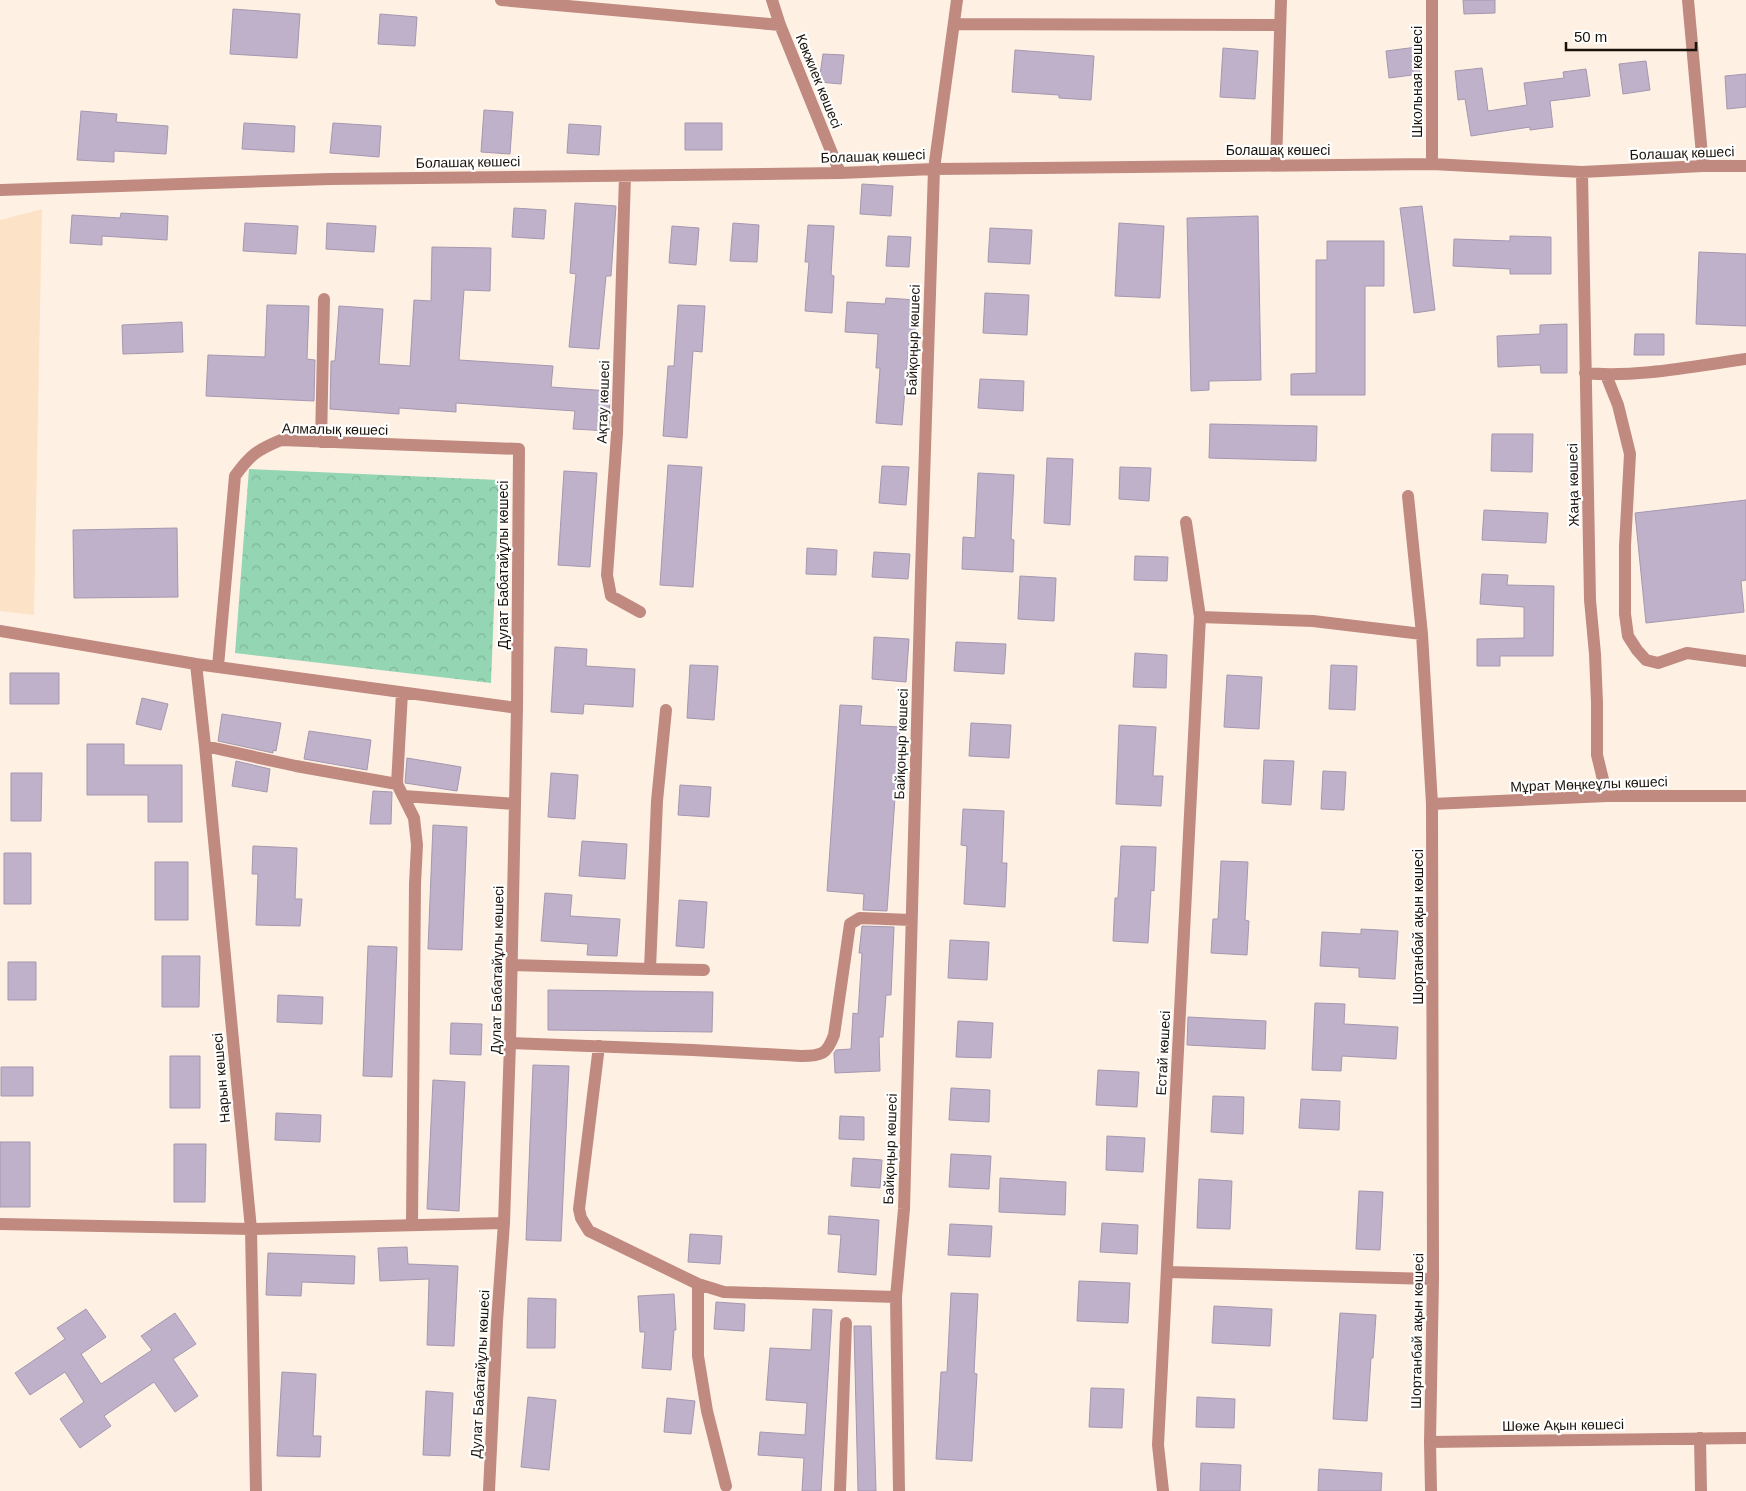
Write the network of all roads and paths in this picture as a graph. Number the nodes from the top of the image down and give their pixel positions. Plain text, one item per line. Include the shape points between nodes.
1 (501, 0) edge
2 (772, 0) edge
3 (957, 0) edge
4 (1281, 0) edge
5 (1432, 0) edge
6 (1688, 0) edge
7 (954, 24) junction
8 (780, 25) junction
9 (1280, 25) junction
10 (1432, 164) junction
11 (1276, 165) junction
12 (1703, 166) junction
13 (1746, 166) edge
14 (934, 169) junction
15 (1582, 172) junction
16 (840, 173) junction
17 (625, 176) junction
18 (0, 190) edge
19 (324, 300) dead end
20 (1746, 359) edge
21 (1585, 373) junction
22 (1606, 375) junction
23 (321, 442) junction
24 (519, 449) joint
25 (1408, 496) dead end
26 (1186, 522) dead end
27 (640, 612) dead end
28 (1200, 617) junction
29 (0, 631) edge
30 (1422, 634) junction
31 (1746, 661) edge
32 (196, 664) junction
33 (218, 666) junction
34 (402, 693) junction
35 (517, 708) junction
36 (666, 710) dead end
37 (205, 746) junction
38 (397, 784) junction
39 (404, 796) junction
40 (1607, 796) junction
41 (1746, 796) edge
42 (516, 804) junction
43 (1432, 804) junction
44 (911, 920) junction
45 (512, 965) junction
46 (650, 969) junction
47 (704, 970) dead end
48 (510, 1042) junction
49 (599, 1046) junction
50 (504, 1223) junction
51 (0, 1224) edge
52 (412, 1225) junction
53 (251, 1229) junction
54 (1167, 1272) junction
55 (1433, 1279) junction
56 (698, 1284) junction
57 (896, 1297) junction
58 (846, 1322) dead end
59 (1700, 1438) junction
60 (1746, 1438) edge
61 (1430, 1442) junction
62 (726, 1486) dead end
63 (256, 1491) edge
64 (489, 1491) edge
65 (840, 1491) edge
66 (899, 1491) edge
67 (1164, 1491) edge
68 (1431, 1491) edge
69 (1701, 1491) edge

1 - 8 street
2 - 8 street, Көкжиек көшесі
3 - 7 street, Байқоңыр көшесі
4 - 9 street
5 - 10 street, Школьная көшесі
6 - 12 street
7 - 9 street
7 - 14 street, Байқоңыр көшесі
8 - 16 street, Көкжиек көшесі
9 - 11 street
10 - 11 street, Болашақ көшесі
10 - 15 street, Болашақ көшесі
11 - 14 street, Болашақ көшесі
12 - 13 street, Болашақ көшесі
12 - 15 street, Болашақ көшесі
14 - 16 street, Болашақ көшесі
14 - 44 street, Байқоңыр көшесі
15 - 21 street, Жаңа көшесі
16 - 17 street, Болашақ көшесі
17 - 18 street, Болашақ көшесі via 330,179
17 - 27 street, Ақтау көшесі via 617,434 607,575 611,596
19 - 23 street
20 - 22 street
21 - 22 street
21 - 40 street, Жаңа көшесі via 1597,755
22 - 31 street via 1618,405 1630,454 1625,546 1628,636 1646,660 1658,663 1687,653
23 - 24 street, Алмалық көшесі
23 - 33 street, Алмалық көшесі via 281,440 248,458 234,476
24 - 35 street, Дулат Бабатайұлы көшесі
25 - 30 street, Шортанбай ақын көшесі
26 - 28 street, Естай көшесі
28 - 30 street via 1313,621
28 - 54 street, Естай көшесі
29 - 32 street
30 - 43 street, Шортанбай ақын көшесі
32 - 33 street
32 - 37 street, Нарын көшесі
33 - 34 street
34 - 35 street
34 - 38 street
35 - 42 street, Дулат Бабатайұлы көшесі
36 - 46 street via 657,801
37 - 38 street
37 - 53 street, Нарын көшесі
38 - 39 street
39 - 42 street
39 - 52 street via 414,818 417,846
40 - 41 street, Мұрат Мөңкеұлы көшесі
40 - 43 street, Мұрат Мөңкеұлы көшесі
42 - 45 street, Дулат Бабатайұлы көшесі
43 - 55 street, Шортанбай ақын көшесі
44 - 49 street via 860,918 850,924 834,1034 830,1047 823,1054 801,1056
44 - 57 street, Байқоңыр көшесі via 904,1209
45 - 46 street
45 - 48 street, Дулат Бабатайұлы көшесі
46 - 47 street
48 - 49 street
48 - 50 street, Дулат Бабатайұлы көшесі
49 - 56 street via 579,1209 581,1218 590,1232
50 - 52 street
50 - 64 street, Дулат Бабатайұлы көшесі
51 - 53 street
52 - 53 street
53 - 63 street, Нарын көшесі
54 - 55 street
54 - 67 street, Естай көшесі via 1158,1445
55 - 61 street, Шортанбай ақын көшесі
56 - 57 street via 724,1292
56 - 62 street via 698,1356
57 - 66 street, Байқоңыр көшесі
58 - 65 street
59 - 60 street, Шөже Ақын көшесі
59 - 61 street, Шөже Ақын көшесі
59 - 69 street
61 - 68 street

